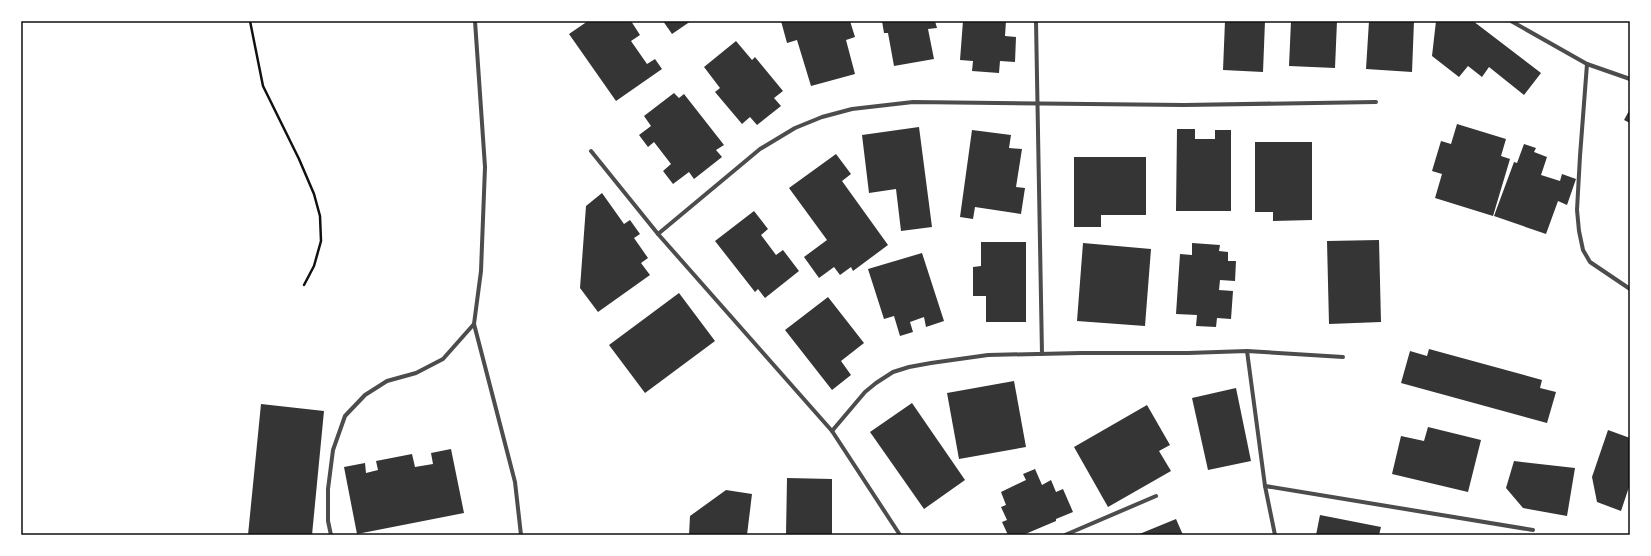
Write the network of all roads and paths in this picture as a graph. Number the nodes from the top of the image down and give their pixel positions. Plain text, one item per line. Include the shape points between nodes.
1 (250, 21) edge
2 (474, 21) edge
3 (1036, 21) edge
4 (1512, 21) edge
5 (1587, 64) junction
6 (1630, 79) edge
7 (1376, 102) dead end
8 (1037, 103) junction
9 (591, 151) dead end
10 (658, 234) junction
11 (304, 286) dead end
12 (1630, 289) edge
13 (474, 324) junction
14 (1247, 351) junction
15 (1042, 354) junction
16 (1343, 357) dead end
17 (832, 431) junction
18 (1265, 486) junction
19 (1156, 496) dead end
20 (1533, 530) dead end
21 (331, 535) edge
22 (521, 535) edge
23 (900, 535) edge
24 (1065, 535) edge
25 (1275, 535) edge

1 - 11 path via 263,86 314,194 320,216 321,241 314,266
2 - 13 street via 485,167 481,271
3 - 8 street
4 - 5 street
5 - 6 street
5 - 12 street via 1577,210 1578,230 1583,250 1590,262
7 - 8 street via 1184,105
8 - 10 street via 913,102 852,109 822,117 796,128 760,149
8 - 15 street
9 - 10 street
10 - 17 street
13 - 21 street via 443,359 416,373 387,381 365,396 345,416 333,450 328,489 328,522
13 - 22 street via 515,482
14 - 15 street
14 - 16 street
14 - 18 street
15 - 17 street via 988,355 892,372 865,392
17 - 23 street
18 - 20 street
18 - 25 street
19 - 24 street

